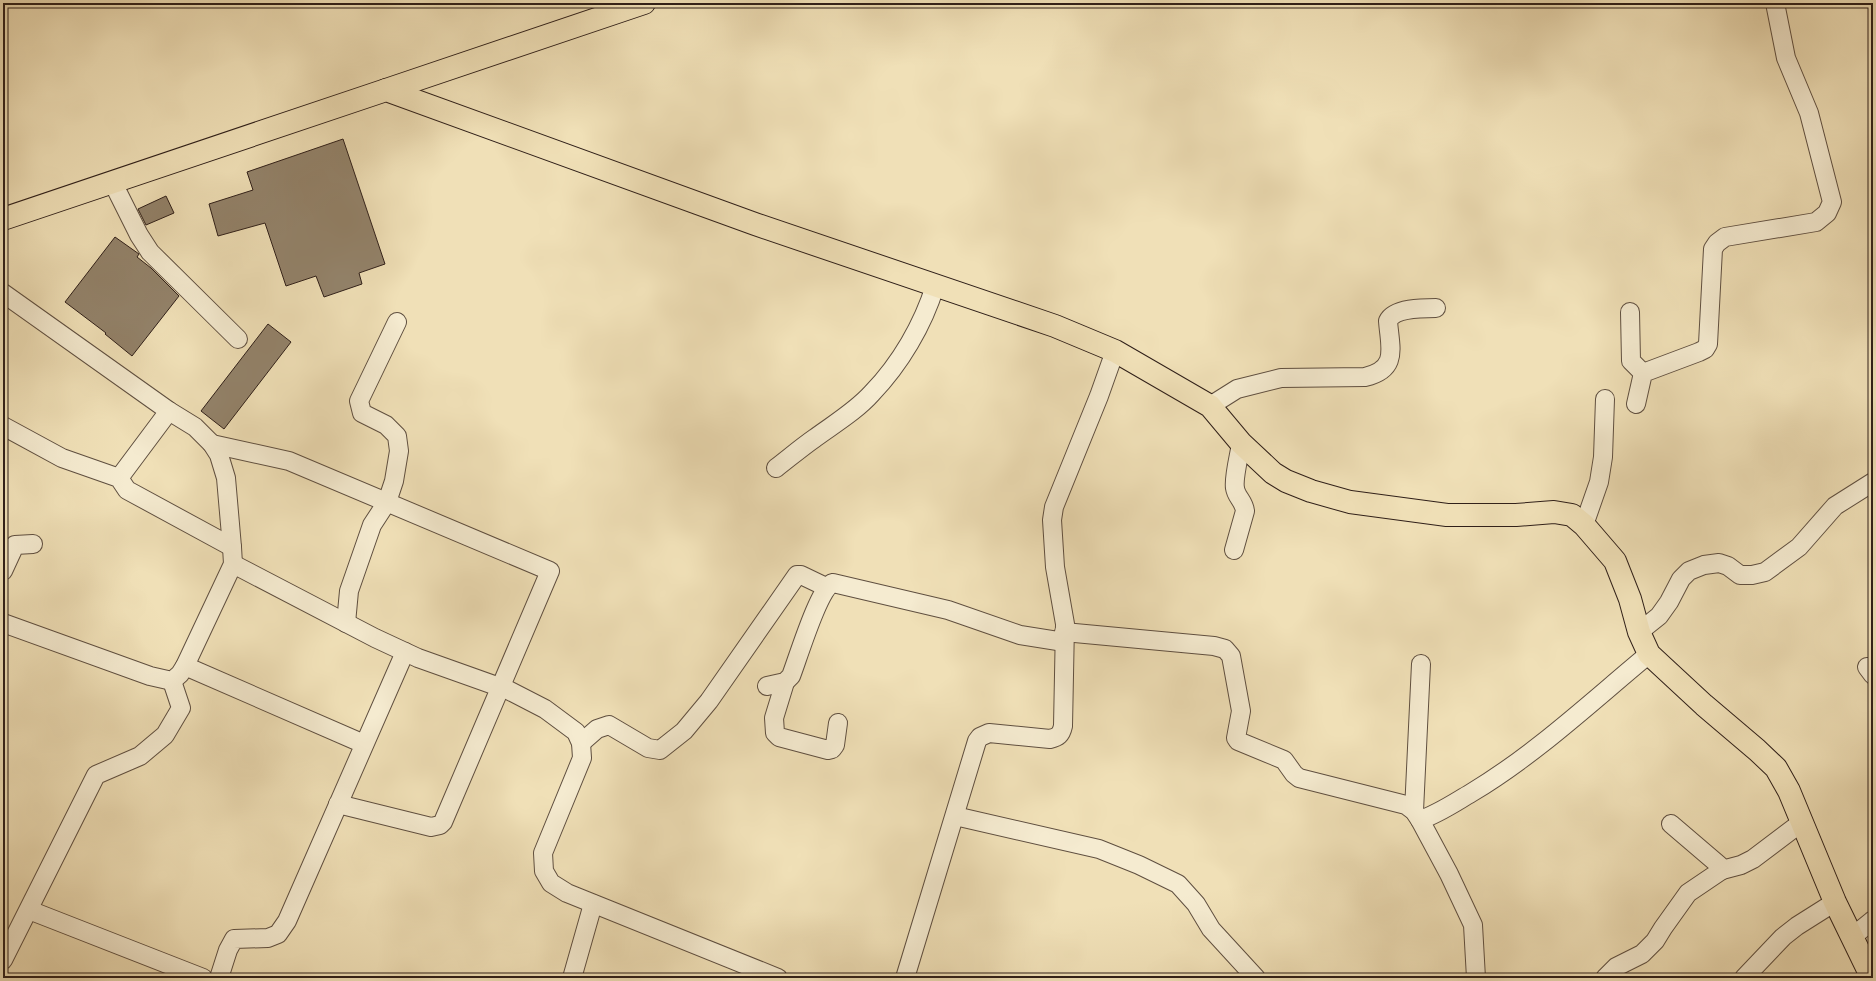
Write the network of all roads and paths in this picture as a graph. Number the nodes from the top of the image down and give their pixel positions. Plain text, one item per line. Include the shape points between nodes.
1 (644, 3) edge
2 (1775, 3) edge
3 (386, 90) junction
4 (113, 183) junction
5 (3, 219) edge
6 (935, 286) junction
7 (3, 293) edge
8 (1436, 308) dead end
9 (1630, 312) dead end
10 (397, 322) dead end
11 (238, 339) dead end
12 (1115, 351) junction
13 (1642, 373) junction
14 (1605, 399) dead end
15 (1636, 404) dead end
16 (1210, 406) junction
17 (169, 411) junction
18 (3, 426) edge
19 (1241, 442) junction
20 (212, 444) junction
21 (776, 468) dead end
22 (119, 478) junction
23 (1873, 482) edge
24 (387, 502) junction
25 (1584, 524) junction
26 (34, 544) dead end
27 (1234, 550) dead end
28 (233, 556) junction
29 (3, 571) edge
30 (826, 587) junction
31 (3, 623) edge
32 (346, 623) junction
33 (1639, 632) junction
34 (1064, 637) junction
35 (405, 652) junction
36 (1649, 654) junction
37 (1421, 664) dead end
38 (185, 666) junction
39 (172, 681) junction
40 (785, 682) junction
41 (767, 686) dead end
42 (501, 687) junction
43 (838, 723) dead end
44 (582, 743) junction
45 (364, 744) junction
46 (338, 804) junction
47 (1416, 815) junction
48 (955, 816) junction
49 (1802, 822) junction
50 (1670, 824) dead end
51 (1722, 870) junction
52 (1835, 902) junction
53 (593, 904) junction
54 (29, 910) junction
55 (1873, 920) edge
56 (1852, 937) junction
57 (3, 960) edge
58 (203, 978) edge
59 (219, 978) edge
60 (572, 978) edge
61 (778, 978) edge
62 (905, 978) edge
63 (1256, 978) edge
64 (1476, 978) edge
65 (1606, 978) edge
66 (1744, 978) edge
67 (1872, 978) edge

1 - 3 main road
2 - 13 street via 1786,58 1809,113 1832,202 1830,209 1816,222 1725,237 1716,243 1713,248 1708,344 1699,352
3 - 4 main road
3 - 6 main road via 755,224
4 - 5 main road
4 - 11 street via 138,235 150,252
6 - 12 main road via 1055,326
6 - 21 street via 930,302 910,341 872,394
7 - 17 street
8 - 16 street via 1418,308 1390,317 1390,361 1376,374 1281,378 1237,389
9 - 13 street via 1630,361
10 - 24 street via 359,401 362,413 386,424 397,436 399,451 394,481
12 - 16 main road
12 - 34 street via 1054,507 1054,560 1065,624
13 - 15 street
14 - 25 street via 1603,457 1599,482
16 - 19 main road
17 - 20 street via 195,427
17 - 22 street
18 - 22 street via 62,458
19 - 25 main road via 1286,481 1350,502 1447,515 1554,512 1572,515
19 - 27 street via 1235,487 1245,504 1245,511
20 - 24 street via 289,461
20 - 28 street via 219,455 226,478
22 - 28 street via 128,490
23 - 33 street via 1835,506 1799,547 1765,572 1740,574 1719,563 1689,571 1681,579 1659,616
24 - 32 street via 372,525 361,555 349,591
24 - 42 street via 550,570
25 - 33 main road via 1615,561 1630,599
26 - 29 street via 15,545
28 - 32 street
28 - 38 street
30 - 34 street via 829,584 838,584 948,610 1020,634
30 - 40 street via 791,676
30 - 44 street via 797,575 709,702 684,731 660,750 648,748 609,725 597,729
31 - 39 street via 150,676
32 - 35 street
33 - 36 main road
34 - 47 street via 1214,646 1226,649 1231,656 1241,711 1236,738 1238,741 1284,760 1299,778 1406,805
34 - 48 street via 1061,733 1057,738 1050,739 989,734 980,737 973,752
35 - 42 street
35 - 45 street
36 - 47 street via 1574,719 1488,782 1446,808
36 - 49 main road via 1776,768
37 - 47 street
38 - 39 street
38 - 45 street
39 - 54 street via 181,708 165,735 140,756 96,775
40 - 41 street
40 - 43 street via 774,718 775,733 779,737 828,750 835,745
42 - 44 street via 545,709 576,732
42 - 46 street via 440,826 431,827
44 - 53 street via 582,758 543,853 544,871 551,884
45 - 46 street
46 - 59 street via 287,920 278,934 268,938 234,940
47 - 64 street via 1449,874 1473,925
48 - 62 street
48 - 63 street via 1099,849 1178,884 1196,904 1211,930
49 - 51 street via 1753,859
49 - 52 main road
50 - 51 street
51 - 65 street via 1688,893 1655,941 1642,954 1616,967
52 - 56 main road
52 - 66 street via 1783,937
53 - 60 street
53 - 61 street
54 - 57 street
54 - 58 street
55 - 56 street
56 - 67 main road

